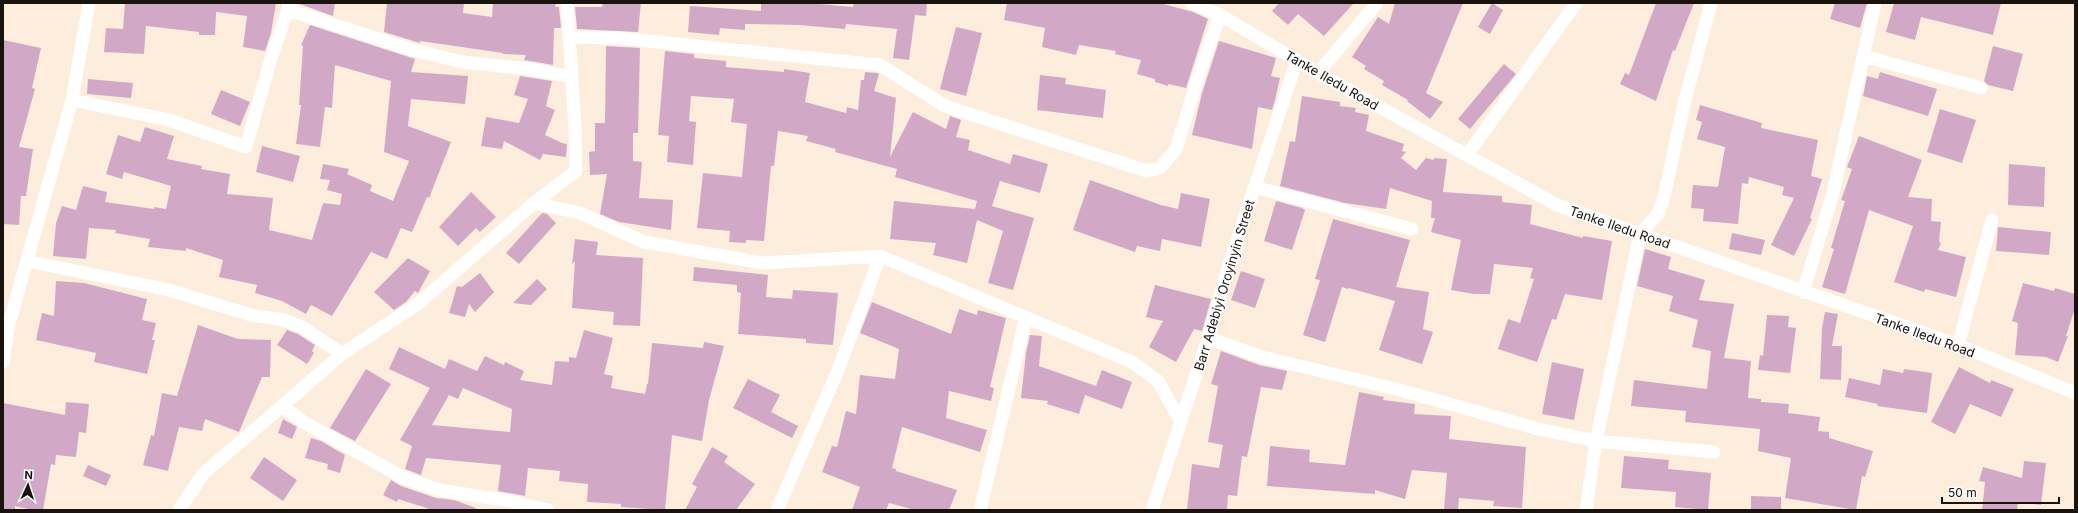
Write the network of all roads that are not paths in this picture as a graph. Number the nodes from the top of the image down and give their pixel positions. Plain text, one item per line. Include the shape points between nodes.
1 (89, 3) edge
2 (567, 3) edge
3 (1192, 3) edge
4 (1376, 3) edge
5 (1576, 3) edge
6 (1711, 3) edge
7 (1875, 3) edge
8 (289, 6) edge
9 (1220, 15) junction
10 (569, 38) junction
11 (1862, 56) junction
12 (1297, 60) junction
13 (1318, 73) junction
14 (572, 78) junction
15 (1981, 88) dead end
16 (72, 100) junction
17 (1466, 155) junction
18 (1254, 188) junction
19 (534, 202) junction
20 (1992, 220) dead end
21 (1412, 229) dead end
22 (1640, 234) junction
23 (880, 256) junction
24 (27, 261) junction
25 (1803, 292) junction
26 (1026, 317) junction
27 (1208, 338) junction
28 (1958, 345) junction
29 (342, 354) junction
30 (3, 362) edge
31 (2075, 393) edge
32 (282, 406) junction
33 (1181, 422) junction
34 (1596, 441) junction
35 (1714, 452) dead end
36 (179, 510) edge
37 (548, 510) edge
38 (777, 510) edge
39 (980, 510) edge
40 (1152, 510) edge
41 (1586, 510) edge

1 - 16 street
2 - 10 street
3 - 9 street, Tanke Iledu Road
4 - 13 street
5 - 17 street
6 - 22 street via 1684,104 1664,197 1658,214
7 - 11 street
8 - 14 street via 413,50 462,62 530,68
8 - 16 street via 246,147 169,120
9 - 10 street via 1176,149 1160,168 1147,171 945,106 880,65 619,38
9 - 12 street, Tanke Iledu Road
10 - 14 street
11 - 15 street
11 - 25 street via 1832,197
12 - 13 street, Tanke Iledu Road
12 - 18 street, Barr Adebiyi Oroyinyin Street
13 - 17 street, Tanke Iledu Road
14 - 19 street via 576,170
16 - 24 street
17 - 22 street, Tanke Iledu Road via 1557,205
18 - 21 street
18 - 27 street, Barr Adebiyi Oroyinyin Street
19 - 23 street via 580,214 644,242 763,263
19 - 29 street via 419,303
20 - 28 street
22 - 25 street, Tanke Iledu Road
22 - 34 street
23 - 26 street
23 - 38 street via 839,368
24 - 29 street via 169,290 252,314 284,320 302,327
24 - 30 street via 9,324
25 - 28 street, Tanke Iledu Road
26 - 33 street via 1132,362 1158,381
26 - 39 street
27 - 33 street, Barr Adebiyi Oroyinyin Street
27 - 34 street via 1262,357 1400,390 1538,429
28 - 31 street, Tanke Iledu Road
29 - 32 street
32 - 36 street via 204,473
32 - 37 street via 305,423 404,478 439,490
33 - 40 street, Barr Adebiyi Oroyinyin Street
34 - 35 street
34 - 41 street

